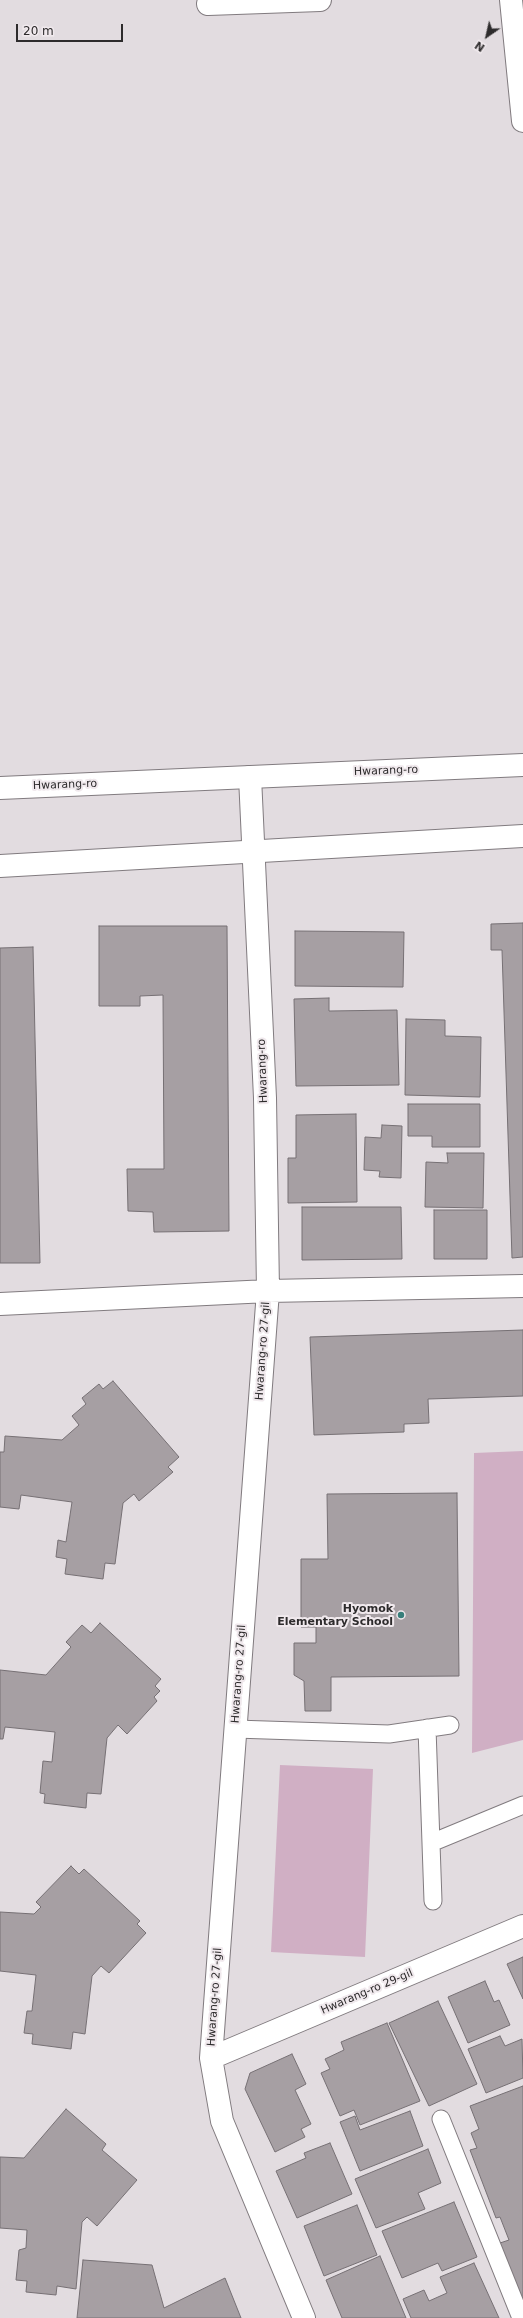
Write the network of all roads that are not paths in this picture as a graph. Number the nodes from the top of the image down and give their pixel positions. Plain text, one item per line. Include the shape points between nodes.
1 (320, 0) edge
2 (511, 0) edge
3 (209, 2) edge
4 (523, 121) edge
5 (523, 765) edge
6 (250, 777) junction
7 (0, 788) edge
8 (523, 836) edge
9 (253, 852) junction
10 (0, 866) edge
11 (523, 1286) edge
12 (268, 1291) junction
13 (0, 1304) edge
14 (450, 1725) dead end
15 (427, 1728) junction
16 (234, 1729) junction
17 (523, 1805) edge
18 (431, 1843) junction
19 (434, 1901) dead end
20 (523, 1926) edge
21 (211, 2058) junction
22 (442, 2120) dead end
23 (304, 2318) edge
24 (521, 2318) edge

1 - 3 street
2 - 4 street
5 - 6 street, Hwarang-ro
6 - 7 street, Hwarang-ro
6 - 9 street, Hwarang-ro
8 - 9 street
9 - 10 street
9 - 12 street, Hwarang-ro via 265,1098
11 - 12 street, Hwarang-ro 27-gil
12 - 13 street, Hwarang-ro 27-gil
12 - 16 street, Hwarang-ro 27-gil
14 - 15 lane
15 - 16 lane via 389,1734
15 - 18 lane
16 - 21 street, Hwarang-ro 27-gil
17 - 18 lane
18 - 19 lane
20 - 21 street, Hwarang-ro 29-gil
21 - 23 street, Hwarang-ro 27-gil via 222,2121
22 - 24 lane

